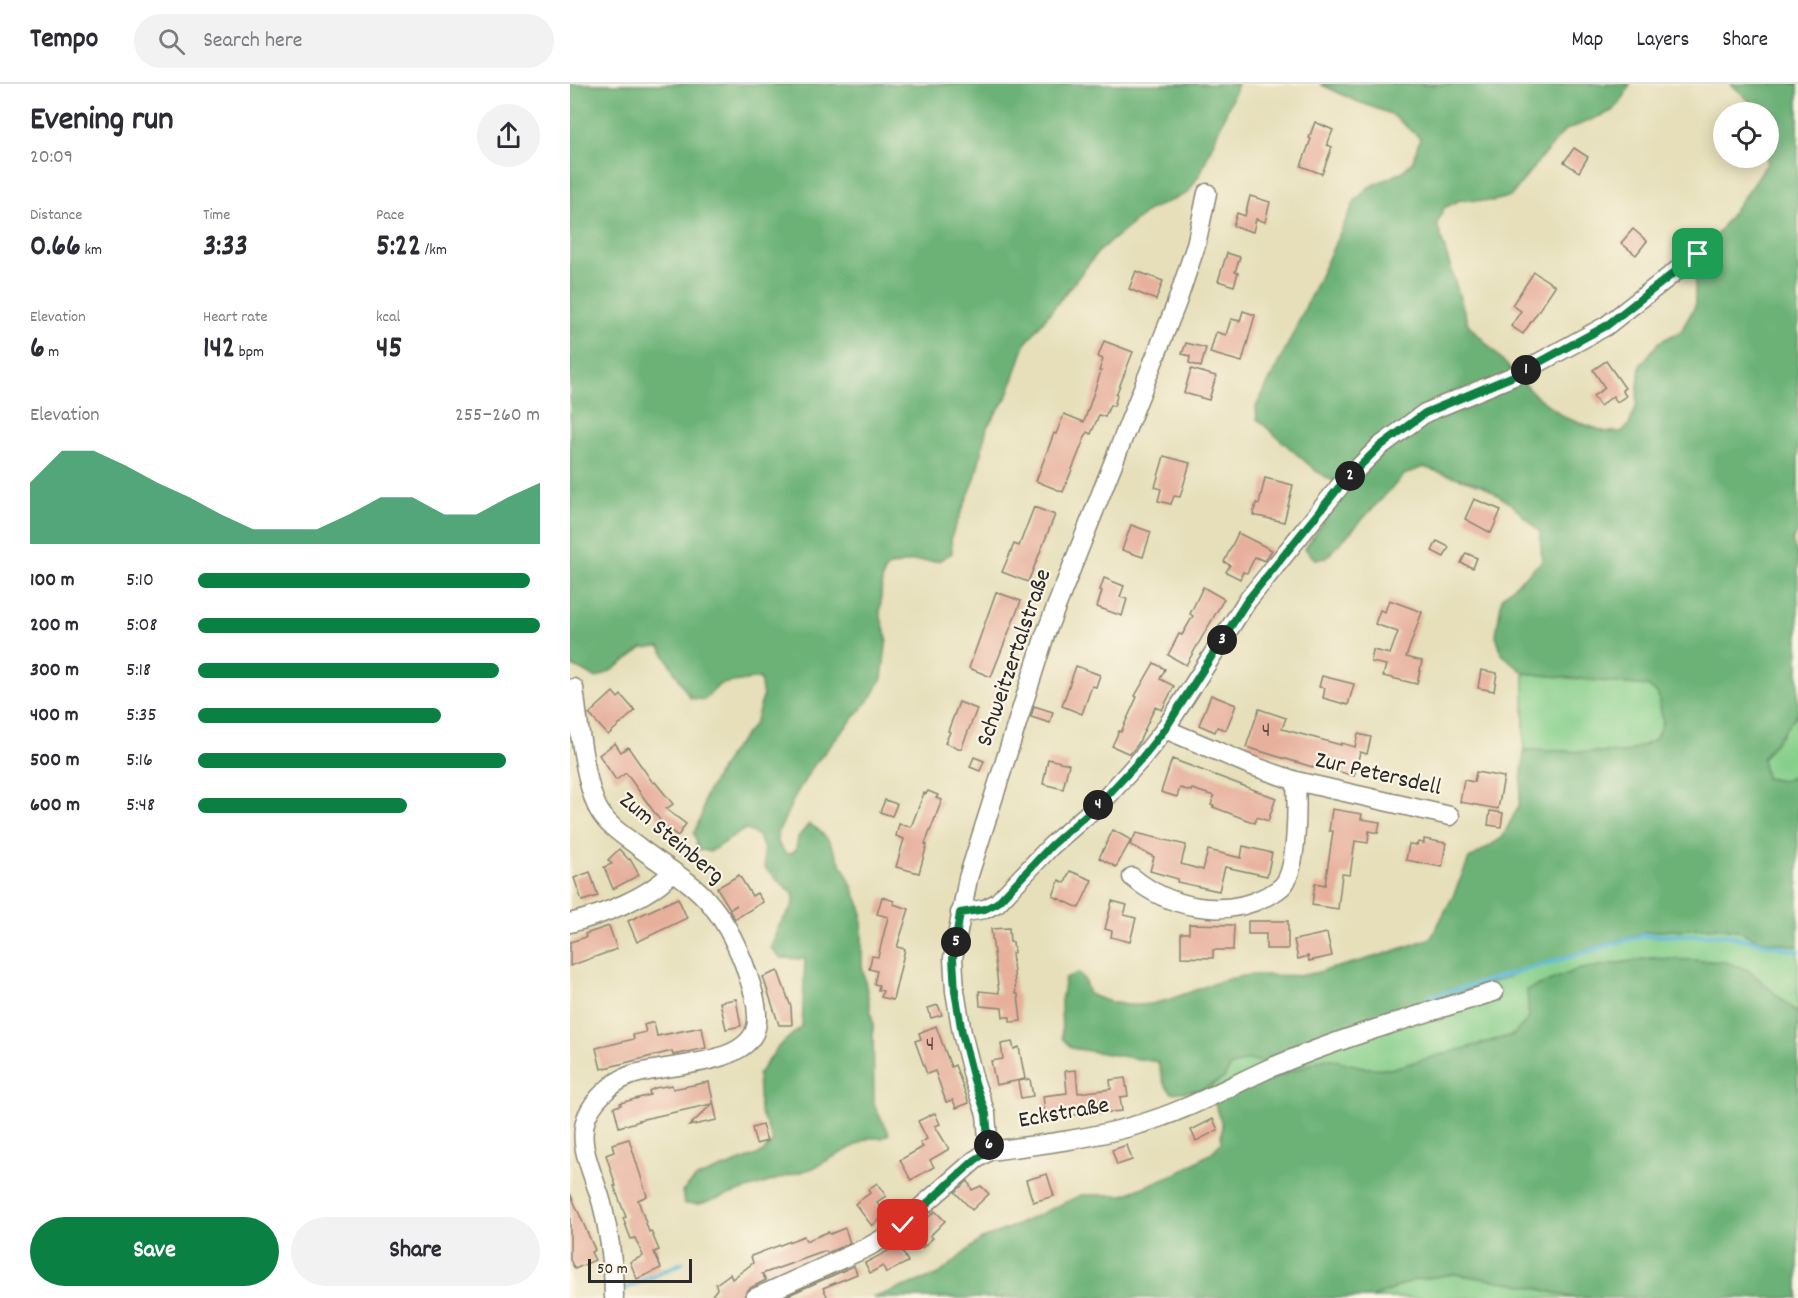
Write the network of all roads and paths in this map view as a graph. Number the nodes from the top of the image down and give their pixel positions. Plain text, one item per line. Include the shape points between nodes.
1 (1207, 193) dead end
2 (1698, 254) dead end
3 (574, 688) dead end
4 (1165, 729) junction
5 (575, 734) edge
6 (1296, 781) junction
7 (1450, 816) dead end
8 (672, 872) junction
9 (1132, 877) dead end
10 (960, 913) junction
11 (570, 923) edge
12 (1494, 992) dead end
13 (989, 1151) junction
14 (614, 1298) edge
15 (755, 1298) edge

1 - 10 street, Schweitzertalstraße via 1177,302 1045,635
2 - 4 street via 1606,326 1516,375 1425,413 1379,447 1340,486 1247,601
3 - 5 street, Zum Steinberg
4 - 6 street, Zur Petersdell
4 - 10 street via 1104,799 1051,846 997,903
5 - 8 street, Zum Steinberg via 594,800 605,820
6 - 7 street, Zur Petersdell
6 - 9 street, Zur Petersdell via 1290,870 1284,884 1272,893 1255,902 1207,909 1161,896
8 - 11 street via 644,894
8 - 14 street, Zum Steinberg via 707,899 721,917 751,983 757,1022 754,1035 745,1046 729,1054 627,1076 608,1089 587,1117 585,1153 603,1205
10 - 13 street, Schweitzertalstraße via 953,958 955,991 962,1033 986,1114
12 - 13 street, Eckstraße via 1271,1068 1166,1116 1102,1134
13 - 15 street, Eckstraße via 889,1235

